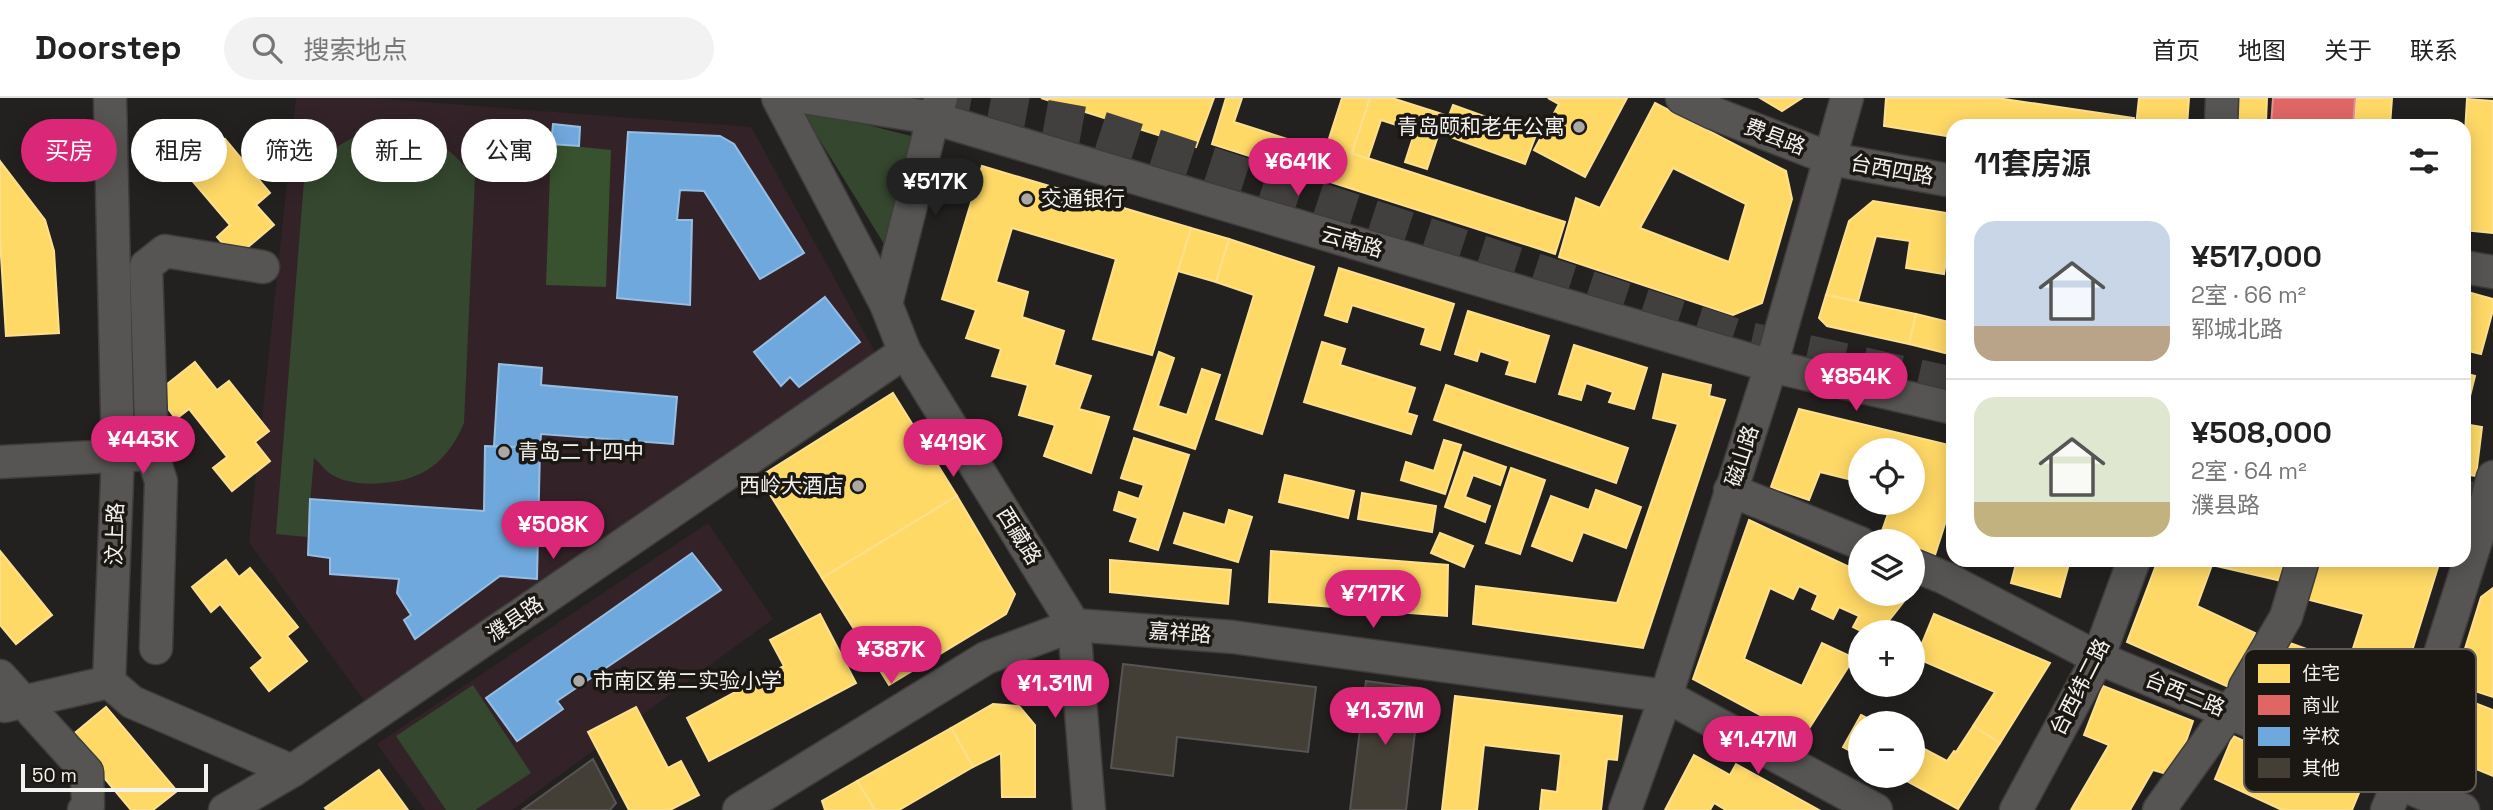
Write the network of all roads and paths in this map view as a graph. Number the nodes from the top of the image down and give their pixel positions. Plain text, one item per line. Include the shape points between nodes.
1 (110, 98) edge
2 (778, 98) edge
3 (808, 98) edge
4 (1682, 98) edge
5 (1847, 98) edge
6 (2222, 98) edge
7 (938, 108) edge
8 (2221, 119) edge
9 (1831, 159) junction
10 (1946, 180) edge
11 (264, 267) dead end
12 (2471, 268) edge
13 (2493, 272) edge
14 (886, 304) junction
15 (905, 352) junction
16 (1772, 366) junction
17 (1946, 406) edge
18 (152, 454) junction
19 (118, 455) junction
20 (0, 461) edge
21 (2493, 477) edge
22 (1730, 490) junction
23 (2479, 531) edge
24 (1848, 538) edge
25 (2471, 556) edge
26 (1925, 565) edge
27 (1946, 566) edge
28 (1951, 567) edge
29 (2131, 567) edge
30 (2301, 567) edge
31 (2467, 567) edge
32 (1074, 625) junction
33 (156, 648) dead end
34 (2267, 649) edge
35 (2441, 649) edge
36 (2098, 658) junction
37 (0, 676) edge
38 (109, 682) junction
39 (2244, 688) edge
40 (1666, 696) junction
41 (2237, 700) junction
42 (2244, 704) edge
43 (12, 705) edge
44 (292, 771) junction
45 (2393, 797) edge
46 (84, 810) edge
47 (225, 810) edge
48 (739, 810) edge
49 (1089, 810) edge
50 (1625, 810) edge
51 (1876, 810) edge
52 (2016, 810) edge
53 (2159, 810) edge
54 (2463, 810) edge

1 - 19 street, 汶上路
2 - 14 street, 西藏路
3 - 7 street, 云南路
4 - 9 street, 费县路
5 - 9 street, 磁山路
6 - 8 street
7 - 14 street
7 - 16 street, 云南路
9 - 10 street, 台西四路
9 - 16 street, 磁山路
11 - 18 street via 165,251 146,266
12 - 13 street
14 - 15 street, 西藏路
15 - 32 street, 西藏路
15 - 44 street, 濮县路
16 - 17 street, 云南路
16 - 22 street, 磁山路
18 - 19 street
18 - 33 street via 161,481
19 - 20 street
19 - 38 street, 汶上路
21 - 23 street
22 - 24 street
22 - 40 street, 磁山路
23 - 25 street
26 - 27 street, 台西二路
28 - 36 street, 台西二路
29 - 36 street, 台西纬二路
30 - 34 street via 2286,617
31 - 35 street
32 - 40 street, 嘉祥路 via 1233,637
32 - 48 street, 嘉祥路 via 986,658
32 - 49 street, 西藏路
36 - 41 street, 台西二路
36 - 52 street, 台西纬二路
37 - 43 street
38 - 43 street
38 - 44 street via 132,702
39 - 41 street
40 - 50 street, 磁山路
40 - 51 street
41 - 42 street, 台西二路
41 - 53 street
43 - 46 street via 87,772 88,806
44 - 47 street, 濮县路
45 - 54 street, 台西二路

